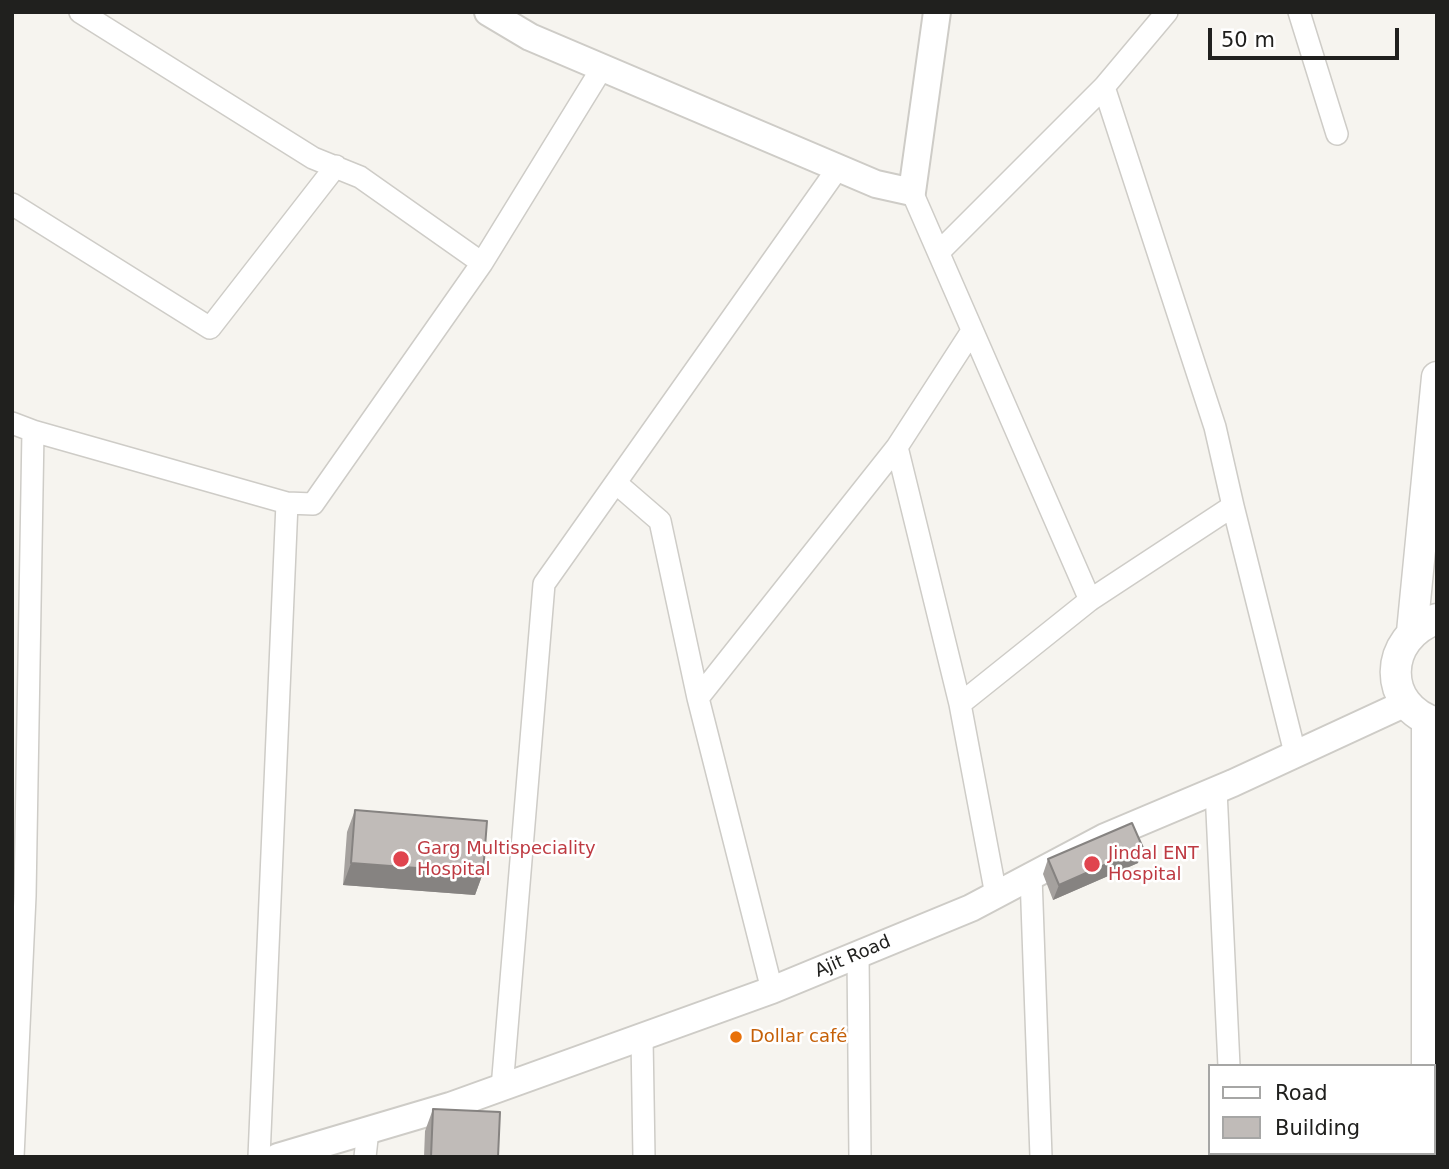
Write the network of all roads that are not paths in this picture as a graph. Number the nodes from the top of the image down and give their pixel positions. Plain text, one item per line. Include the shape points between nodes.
1 (80, 12) edge
2 (488, 12) edge
3 (1167, 12) edge
4 (1299, 12) edge
5 (931, 15) edge
6 (602, 68) junction
7 (1104, 87) junction
8 (1337, 134) dead end
9 (336, 166) junction
10 (838, 168) junction
11 (912, 192) junction
12 (12, 204) edge
13 (939, 252) junction
14 (482, 263) junction
15 (972, 331) junction
16 (1437, 377) edge
17 (12, 423) edge
18 (33, 431) junction
19 (897, 447) junction
20 (616, 483) junction
21 (287, 503) junction
22 (1233, 506) junction
23 (1090, 600) junction
24 (21, 614) edge
25 (1424, 626) edge
26 (698, 698) junction
27 (960, 704) junction
28 (1423, 716) edge
29 (1294, 753) junction
30 (1216, 790) junction
31 (19, 823) edge
32 (1031, 876) junction
33 (996, 895) junction
34 (858, 955) junction
35 (17, 967) edge
36 (772, 990) junction
37 (16, 1033) edge
38 (642, 1038) junction
39 (1229, 1064) edge
40 (1427, 1064) edge
41 (502, 1088) junction
42 (368, 1130) junction
43 (13, 1157) edge
44 (259, 1157) edge
45 (278, 1157) edge
46 (365, 1157) edge
47 (643, 1157) edge
48 (860, 1157) edge
49 (1041, 1157) edge

1 - 9 street via 313,158
2 - 6 street via 530,37
3 - 7 street
4 - 8 street
5 - 11 street
6 - 10 street
6 - 14 street
7 - 13 street
7 - 22 street via 1215,426
9 - 12 street via 210,328
9 - 14 street via 360,177
10 - 11 street
10 - 20 street
11 - 13 street
13 - 15 street
14 - 21 street via 313,504
15 - 19 street
15 - 23 street
16 - 25 main road
17 - 18 street
18 - 21 street
18 - 24 street
19 - 26 street
19 - 27 street
20 - 26 street via 660,521
20 - 41 street via 544,584
21 - 44 street
22 - 23 street
22 - 29 street
23 - 27 street
24 - 31 street
25 - 28 main road via 1402,645 1395,675 1398,690
26 - 36 street
27 - 33 street
28 - 29 street, Ajit Road
28 - 40 main road
29 - 30 street, Ajit Road
30 - 32 street, Ajit Road via 1105,837
30 - 39 street
31 - 35 street
32 - 33 street, Ajit Road
32 - 49 street
33 - 34 street, Ajit Road
34 - 36 street, Ajit Road
34 - 48 street
35 - 37 street
36 - 38 street, Ajit Road
37 - 43 street
38 - 41 street, Ajit Road
38 - 47 street
41 - 42 street, Ajit Road
42 - 45 street, Ajit Road
42 - 46 street

